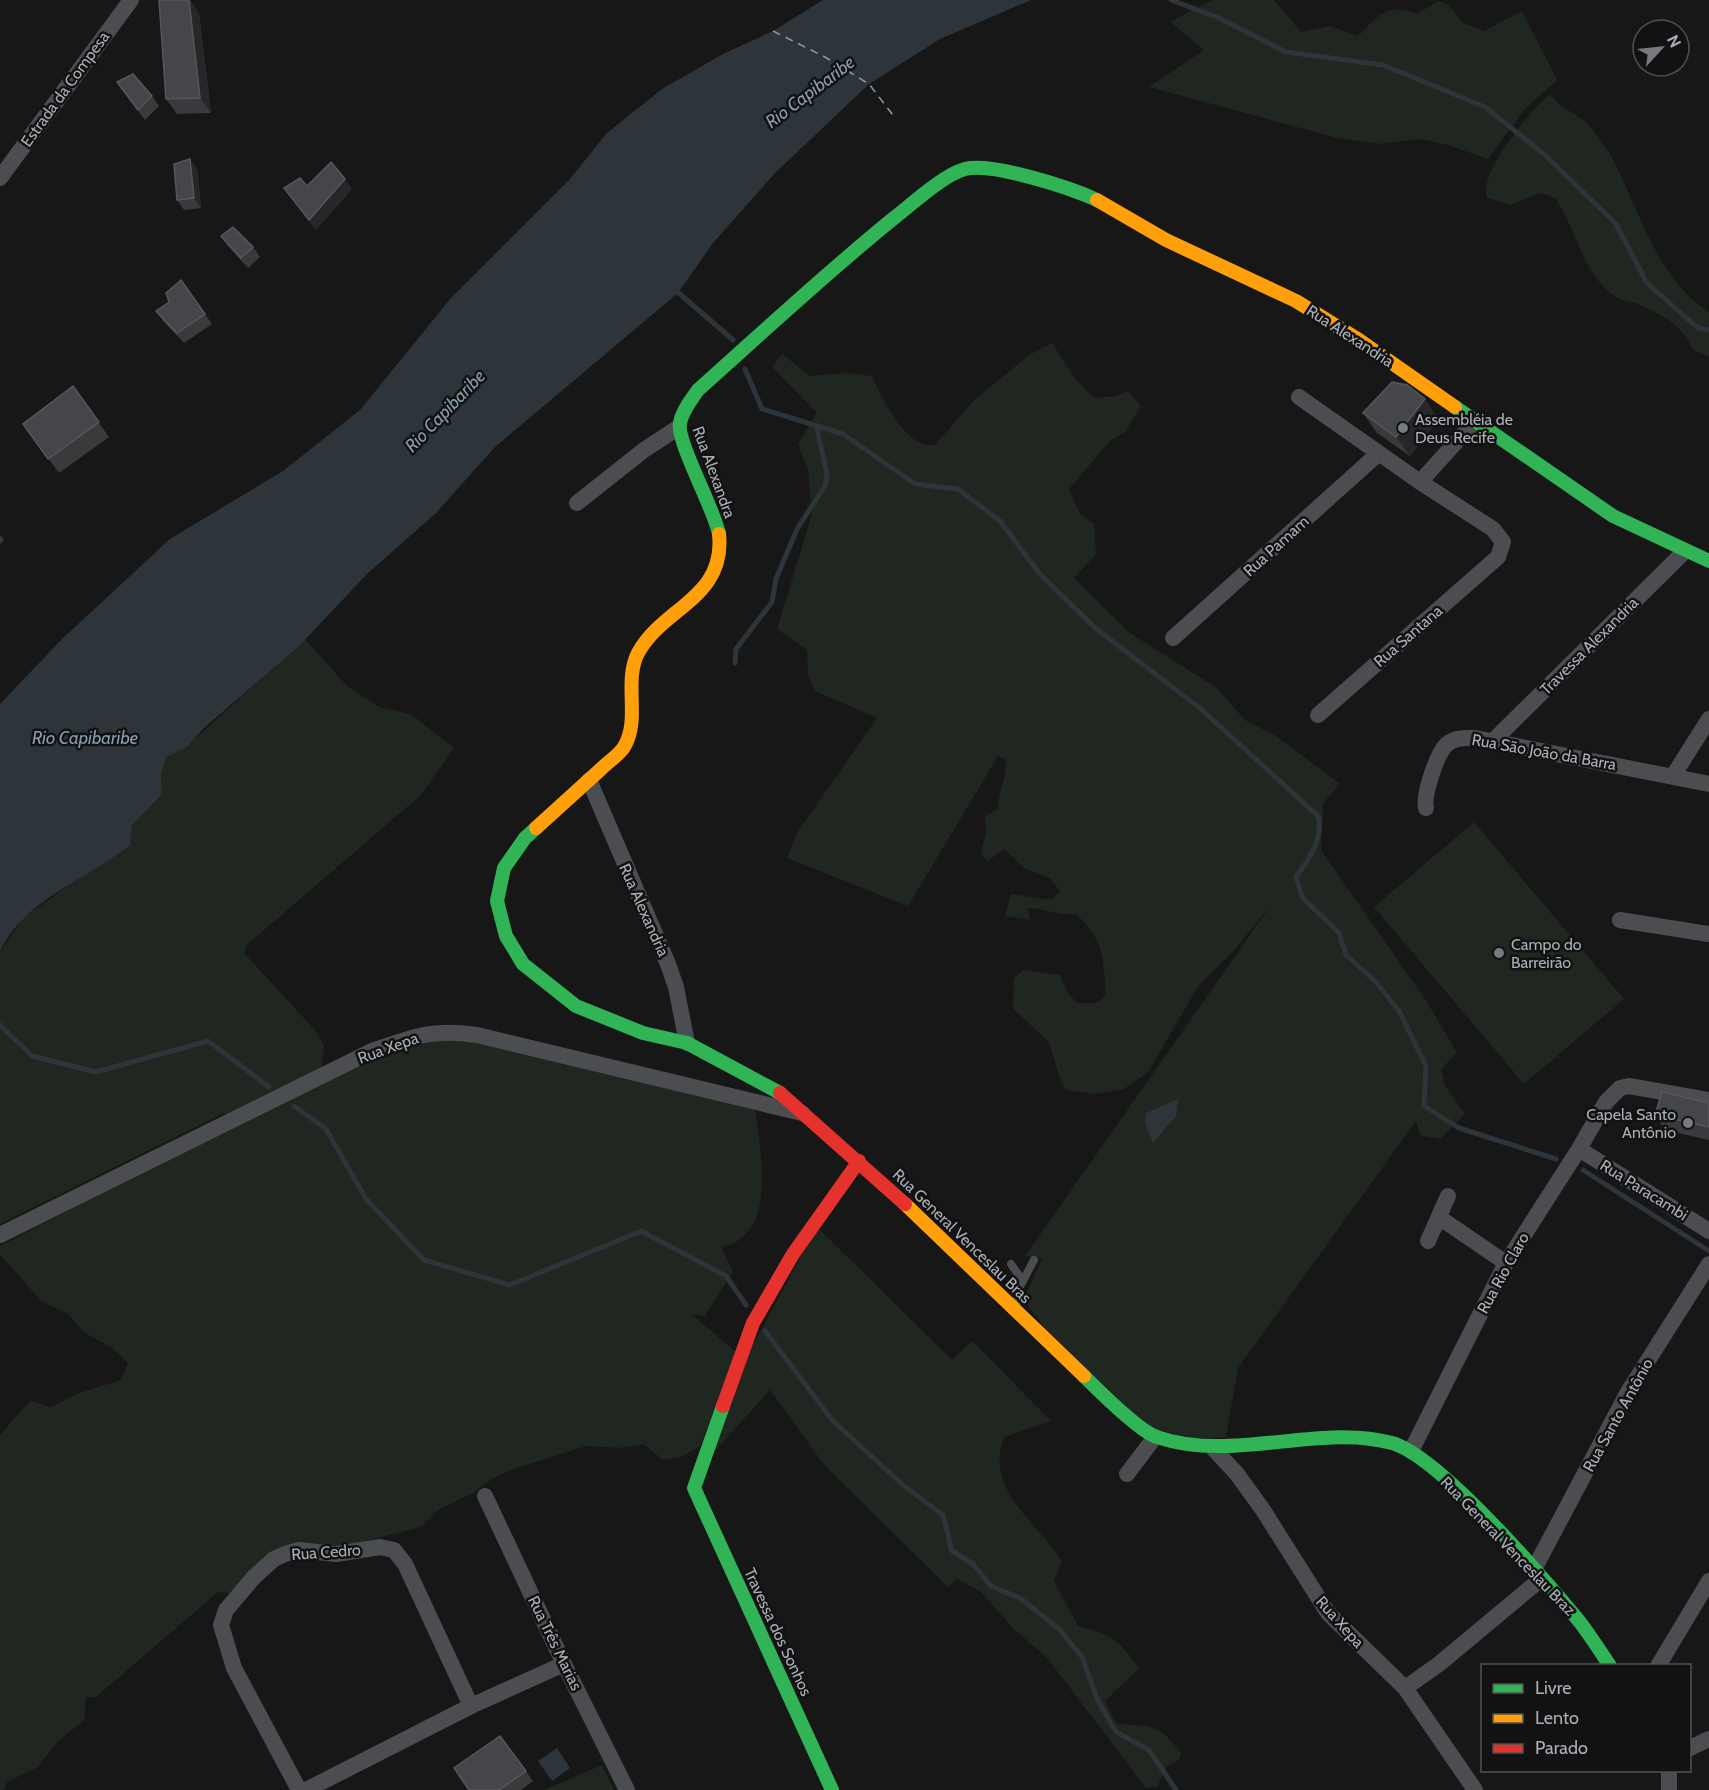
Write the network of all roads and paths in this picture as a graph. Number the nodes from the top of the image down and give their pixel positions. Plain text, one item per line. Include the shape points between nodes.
1 (131, 0) edge
2 (965, 169) joint
3 (0, 178) edge
4 (1299, 398) dead end
5 (1476, 420) junction
6 (679, 427) junction
7 (1379, 453) junction
8 (1420, 482) junction
9 (577, 503) dead end
10 (1685, 551) junction
11 (1709, 561) edge
12 (1173, 638) dead end
13 (1318, 715) dead end
14 (1709, 719) edge
15 (1493, 741) junction
16 (1673, 776) junction
17 (589, 780) junction
18 (1709, 784) edge
19 (1426, 808) dead end
20 (1620, 920) dead end
21 (1709, 934) edge
22 (687, 1043) junction
23 (1709, 1100) edge
24 (807, 1114) junction
25 (1579, 1149) junction
26 (859, 1161) junction
27 (1448, 1196) dead end
28 (1440, 1218) junction
29 (1709, 1231) edge
30 (0, 1235) edge
31 (1428, 1241) dead end
32 (1034, 1260) dead end
33 (1506, 1263) junction
34 (1011, 1264) dead end
35 (1709, 1264) edge
36 (1022, 1280) junction
37 (1019, 1313) junction
38 (1155, 1437) junction
39 (1212, 1447) junction
40 (1411, 1451) junction
41 (1127, 1474) dead end
42 (485, 1496) dead end
43 (1537, 1575) junction
44 (1709, 1581) edge
45 (564, 1664) junction
46 (1610, 1664) edge
47 (1659, 1664) edge
48 (1405, 1688) junction
49 (471, 1706) junction
50 (1709, 1739) edge
51 (1691, 1747) edge
52 (1669, 1772) edge
53 (299, 1790) edge
54 (306, 1790) edge
55 (627, 1790) edge
56 (832, 1790) edge
57 (1475, 1790) edge
58 (1669, 1790) edge

1 - 3 street, Estrada da Compesa
2 - 5 street, Rua Alexandria via 986,169 1053,182 1112,207 1166,240 1319,314
2 - 6 street, Rua Alexandra via 930,189 850,254 698,390 685,408
4 - 7 street
5 - 8 street
5 - 10 street, Rua Alexandria via 1613,516
6 - 9 street
6 - 17 street, Rua Alexandra via 717,524 720,547 716,567 706,587 646,641 637,654 632,675 630,738
7 - 8 street
7 - 12 street, Rua Pamam
8 - 13 street, Rua Santana via 1493,530 1503,542 1498,557
10 - 11 street, Rua Alexandria
10 - 15 street, Travessa Alexandria
14 - 16 street
15 - 16 street, Rua São João da Barra
15 - 19 street, Rua São João da Barra via 1458,738 1448,743 1428,784
16 - 18 street, Rua São João da Barra
17 - 22 street, Rua Alexandria via 668,964
17 - 22 street, Rua Alexandra via 525,838 504,868 497,901 506,936 523,964 576,1006 643,1033
20 - 21 street
22 - 24 street, Rua General Venceslau Bras via 782,1094
23 - 25 street, Rua Rio Claro via 1629,1086 1620,1088 1606,1102
24 - 26 street, Rua General Venceslau Bras
24 - 30 street, Rua Xepa via 477,1035 449,1031 423,1034 372,1051
25 - 29 street, Rua Paracambi
25 - 33 street, Rua Rio Claro
26 - 37 street, Rua General Venceslau Bras
26 - 56 street, Travessa dos Sonhos via 794,1254 753,1323 694,1488
27 - 28 street
28 - 31 street
28 - 33 street
32 - 36 lane
33 - 40 street, Rua Rio Claro
34 - 36 lane
35 - 43 street, Rua Santo Antônio via 1628,1392
36 - 37 lane via 1017,1301
37 - 38 street, Rua General Venceslau Bras via 1109,1401
38 - 39 street, Rua General Venceslau Bras
38 - 41 street
39 - 40 street, Rua General Venceslau Braz via 1353,1439 1392,1443
39 - 48 street, Rua Xepa via 1263,1510 1328,1613
40 - 43 street, Rua General Venceslau Braz via 1450,1483
42 - 45 street, Rua Três Marias
43 - 46 street, Rua General Venceslau Braz via 1580,1622
43 - 48 street via 1446,1658
44 - 47 street
45 - 49 street
45 - 55 street, Rua Três Marias
48 - 57 street, Rua Xepa
49 - 53 street, Rua Cedro via 405,1564 394,1550 380,1547 336,1554 299,1550 274,1559 226,1610 221,1625 234,1668
49 - 54 street
50 - 51 street
52 - 58 street

